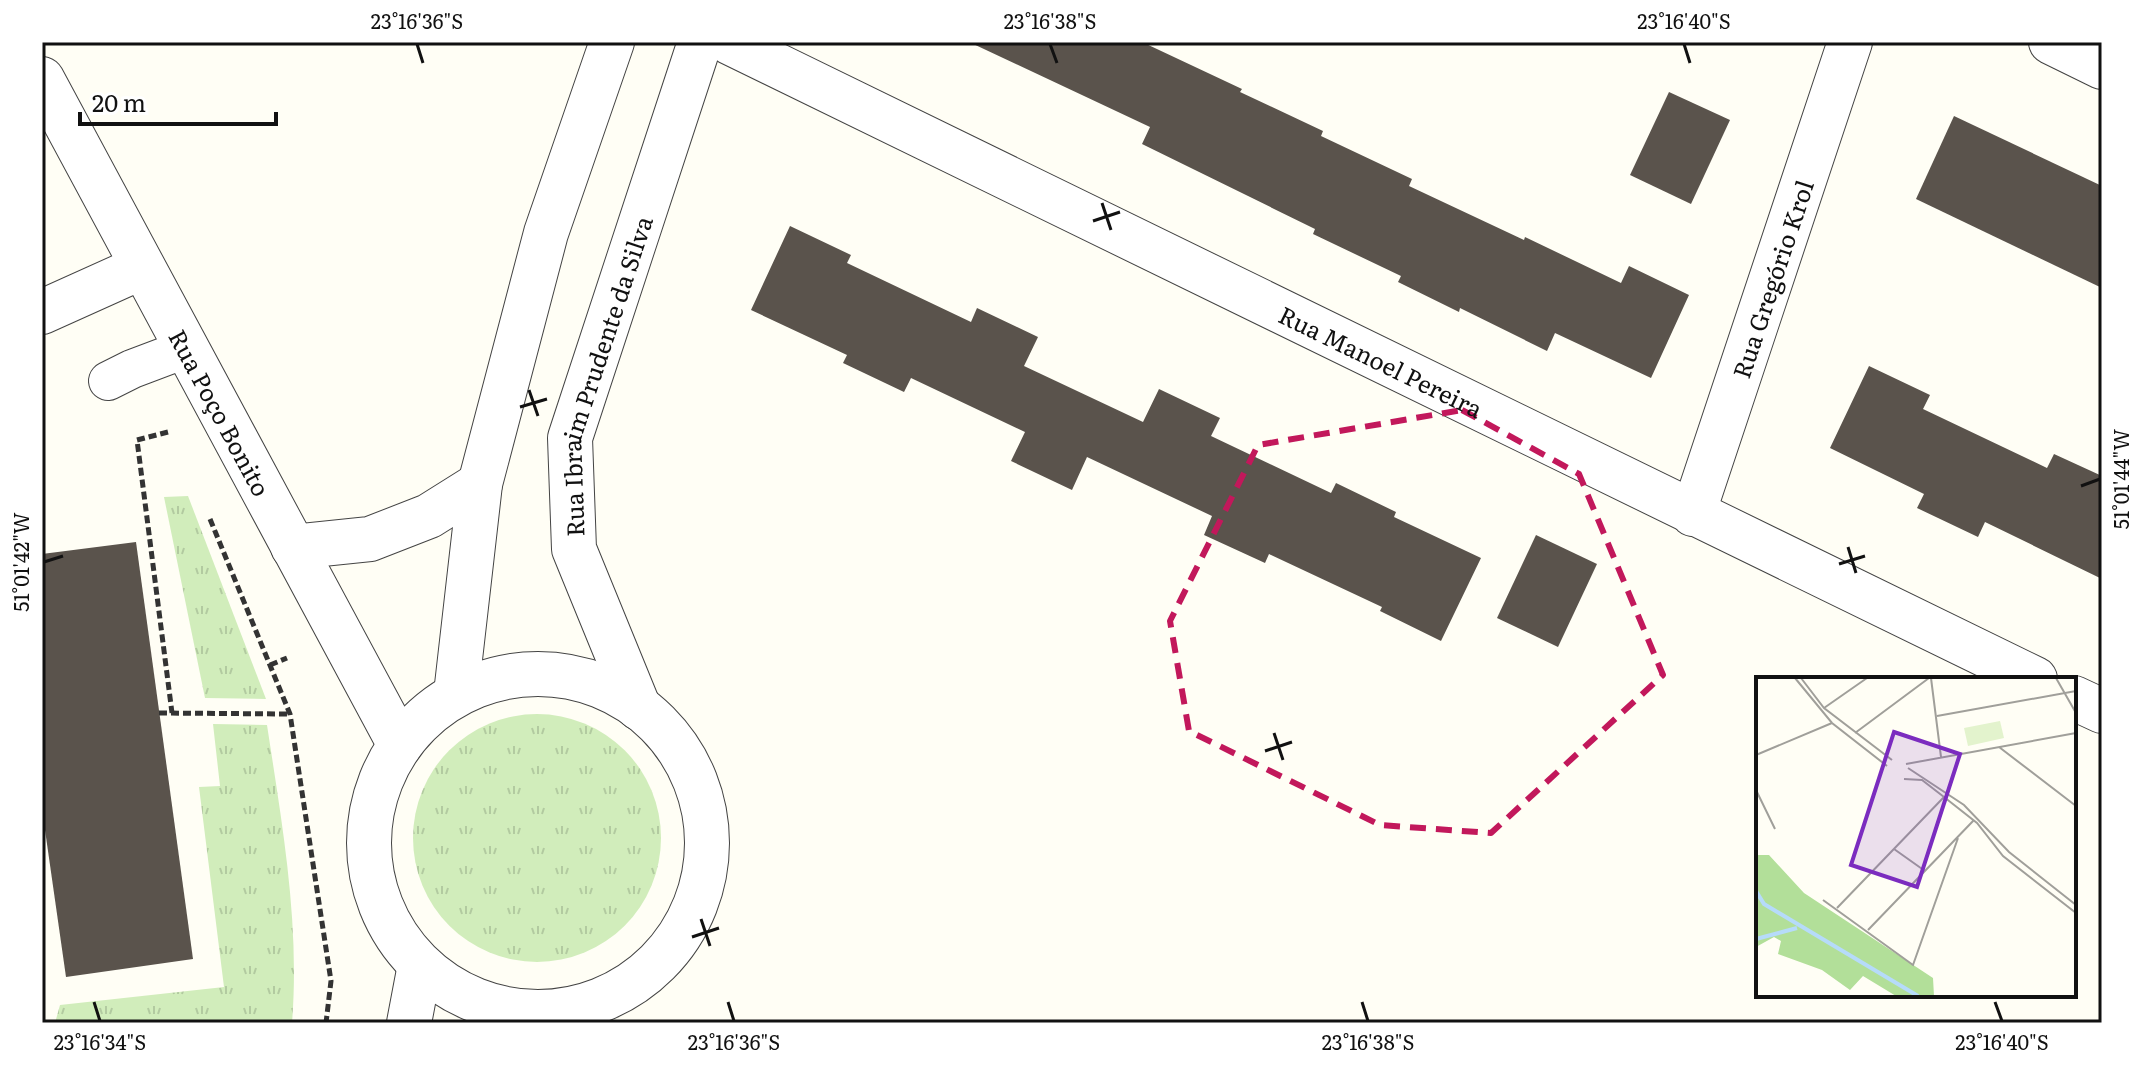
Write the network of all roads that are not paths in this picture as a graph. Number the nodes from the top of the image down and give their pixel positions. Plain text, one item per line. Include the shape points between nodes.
1 (612, 42) edge
2 (700, 42) edge
3 (729, 42) edge
4 (1850, 42) edge
5 (2051, 42) edge
6 (2102, 67) edge
7 (42, 79) edge
8 (142, 267) junction
9 (42, 312) edge
10 (185, 349) junction
11 (120, 375) road end
12 (480, 484) junction
13 (1693, 514) junction
14 (293, 547) junction
15 (2031, 677) edge
16 (456, 694) junction
17 (2076, 699) edge
18 (639, 708) junction
19 (2102, 711) edge
20 (400, 745) junction
21 (420, 965) junction
22 (519, 1018) edge
23 (409, 1023) edge

1 - 12 street via 546,233
2 - 18 street, Rua Ibraim Prudente da Silva via 570,438 574,549
3 - 13 street, Rua Manoel Pereira
4 - 13 street, Rua Gregório Krol
5 - 6 street
7 - 8 street, Rua Poço Bonito
8 - 9 street
8 - 10 street, Rua Poço Bonito
10 - 11 lane
10 - 14 street, Rua Poço Bonito
12 - 14 street via 429,516 370,539
12 - 16 street
13 - 15 street, Rua Manoel Pereira
14 - 20 street, Rua Poço Bonito
16 - 18 street via 482,683 536,674 590,682
16 - 20 street via 416,725
17 - 19 street
18 - 22 street via 677,747 701,796 708,851 697,905 669,952 628,988 577,1009
20 - 21 street via 378,787 369,834 373,882 390,928
21 - 22 street via 467,998
21 - 23 street

